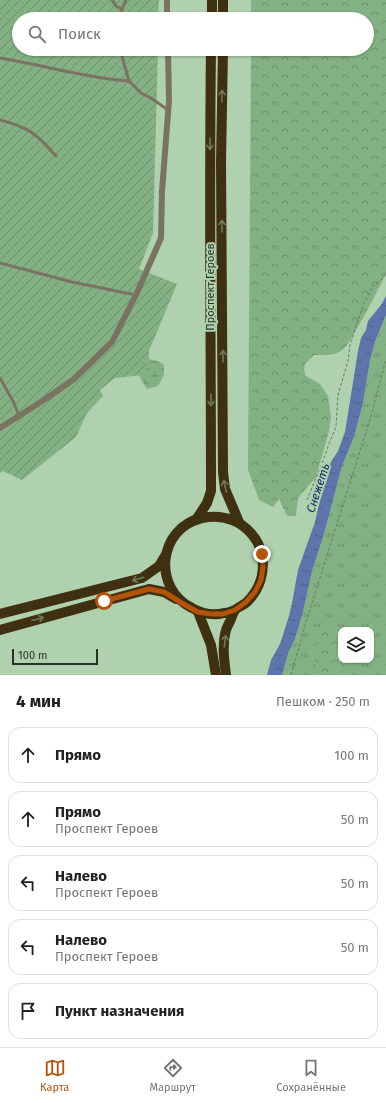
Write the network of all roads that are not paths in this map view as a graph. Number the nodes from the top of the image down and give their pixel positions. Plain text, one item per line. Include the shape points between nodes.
1 (112, 0) edge
2 (126, 0) edge
3 (167, 0) edge
4 (212, 0) edge
5 (223, 0) edge
6 (122, 9) junction
7 (122, 12) edge
8 (167, 12) edge
9 (212, 12) edge
10 (223, 12) edge
11 (122, 56) edge
12 (168, 56) edge
13 (211, 56) edge
14 (223, 56) edge
15 (0, 58) edge
16 (129, 81) junction
17 (168, 110) junction
18 (0, 120) edge
19 (56, 156) dead end
20 (0, 263) edge
21 (136, 295) junction
22 (0, 378) edge
23 (19, 416) junction
24 (0, 428) edge
25 (196, 520) junction
26 (238, 522) junction
27 (166, 554) junction
28 (185, 605) junction
29 (235, 610) junction
30 (198, 612) junction
31 (0, 614) edge
32 (0, 630) edge
33 (216, 675) edge
34 (226, 675) edge

1 - 6 lane
2 - 6 lane
3 - 8 street
4 - 9 main road
5 - 10 main road
6 - 7 lane
11 - 16 lane
12 - 17 street
13 -> 25 main road, Проспект Героев via 210,491 207,503
26 -> 14 main road, Проспект Героев via 225,489 223,472
15 - 16 lane via 87,76
16 - 17 lane via 141,93
17 - 21 street via 161,238
18 - 19 lane via 30,130
20 - 21 lane via 72,282
21 - 23 street via 112,342 74,379
22 - 23 lane
23 - 24 street
25 - 26 main road, Проспект Героев via 210,516 225,517
25 - 27 main road, Проспект Героев via 177,533
26 - 29 main road, Проспект Героев via 257,541 263,567 261,580 255,592
27 - 28 main road, Проспект Героев via 168,582 175,595
27 -> 31 main road via 159,566 142,578
28 - 30 main road, Проспект Героев
32 -> 28 main road via 149,589 164,592
29 - 30 main road, Проспект Героев via 223,614
34 -> 29 main road, Проспект Героев via 226,630
30 - 33 main road via 211,645

